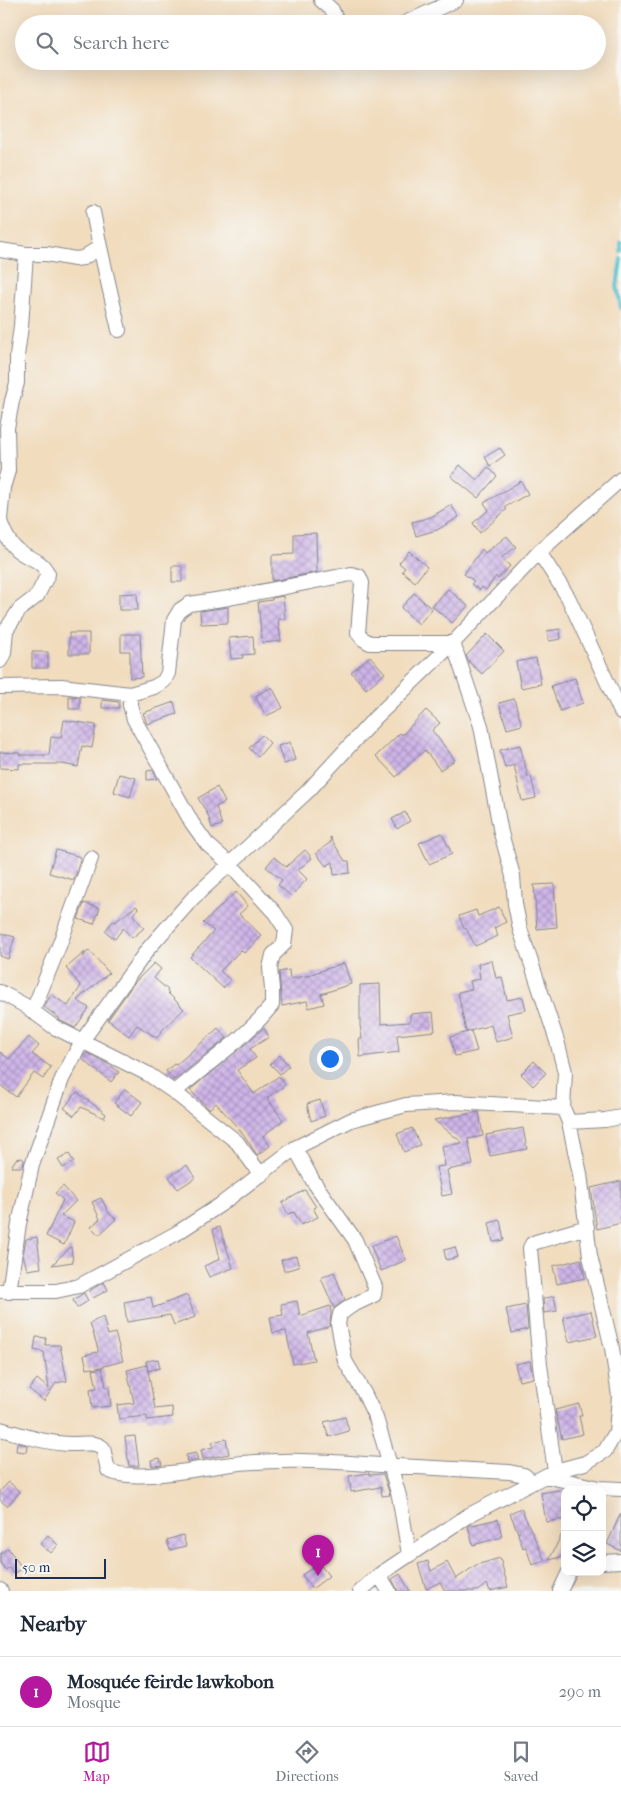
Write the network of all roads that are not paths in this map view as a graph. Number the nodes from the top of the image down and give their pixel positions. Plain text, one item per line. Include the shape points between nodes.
1 (321, 0) edge
2 (456, 0) edge
3 (334, 15) edge
4 (423, 15) edge
5 (93, 212) dead end
6 (100, 247) junction
7 (0, 250) edge
8 (26, 254) junction
9 (119, 330) dead end
10 (621, 479) edge
11 (0, 520) edge
12 (539, 552) junction
13 (454, 643) junction
14 (0, 661) edge
15 (0, 687) edge
16 (130, 694) junction
17 (621, 712) edge
18 (91, 858) dead end
19 (231, 864) junction
20 (0, 992) edge
21 (33, 1010) junction
22 (82, 1041) junction
23 (174, 1092) junction
24 (562, 1108) junction
25 (621, 1117) edge
26 (569, 1122) junction
27 (295, 1148) junction
28 (261, 1175) junction
29 (586, 1227) junction
30 (4, 1291) edge
31 (0, 1429) edge
32 (390, 1465) junction
33 (545, 1476) junction
34 (587, 1486) edge
35 (606, 1489) edge
36 (621, 1489) edge
37 (409, 1554) junction
38 (606, 1562) edge
39 (621, 1562) edge
40 (378, 1575) junction
41 (567, 1576) edge
42 (360, 1591) edge
43 (389, 1591) edge
44 (560, 1591) edge

1 - 3 street
2 - 4 street
5 - 6 street
6 - 8 street via 75,260 47,254
6 - 9 street
7 - 8 street
8 - 11 street via 17,383 7,428 8,471 2,487
10 - 12 street
11 - 14 street via 18,552 36,560 48,574 37,596 20,609 6,630
12 - 13 street
12 - 17 street via 568,597
13 - 16 street via 370,643 363,639 358,633 362,583 359,576 351,574 189,604 174,620 168,673 164,681
13 - 19 street
13 - 24 street via 481,726 501,833 513,876 520,929 565,1072
15 - 16 street via 61,686
16 - 19 street via 134,719 192,823 207,844
18 - 21 street
19 - 22 street via 192,899 148,949
19 - 23 street via 275,912 286,930 284,944 273,954 270,968 272,1005 238,1040
20 - 21 street
21 - 22 street via 54,1027
22 - 23 street via 148,1074
22 - 30 street via 62,1079 32,1165
23 - 28 street via 237,1142
24 - 26 street
24 - 27 street via 455,1102 406,1104 351,1120
25 - 26 street
26 - 29 street via 580,1174
27 - 28 street
27 - 32 street via 355,1240 375,1287 374,1295 340,1314 338,1324 345,1361 376,1418
28 - 30 street via 177,1233 79,1286 56,1291
29 - 33 street via 536,1242 530,1248
29 - 33 street via 596,1286 612,1348 619,1396 616,1432 605,1451 585,1463
31 - 32 street via 47,1443 95,1443 103,1448 108,1470 123,1475 164,1474 240,1463 291,1460
32 - 33 street
32 - 37 street
33 - 34 street
33 - 37 street via 469,1515
35 - 36 street
37 - 40 street
38 - 39 street
40 - 42 street
40 - 43 street
41 - 44 street

